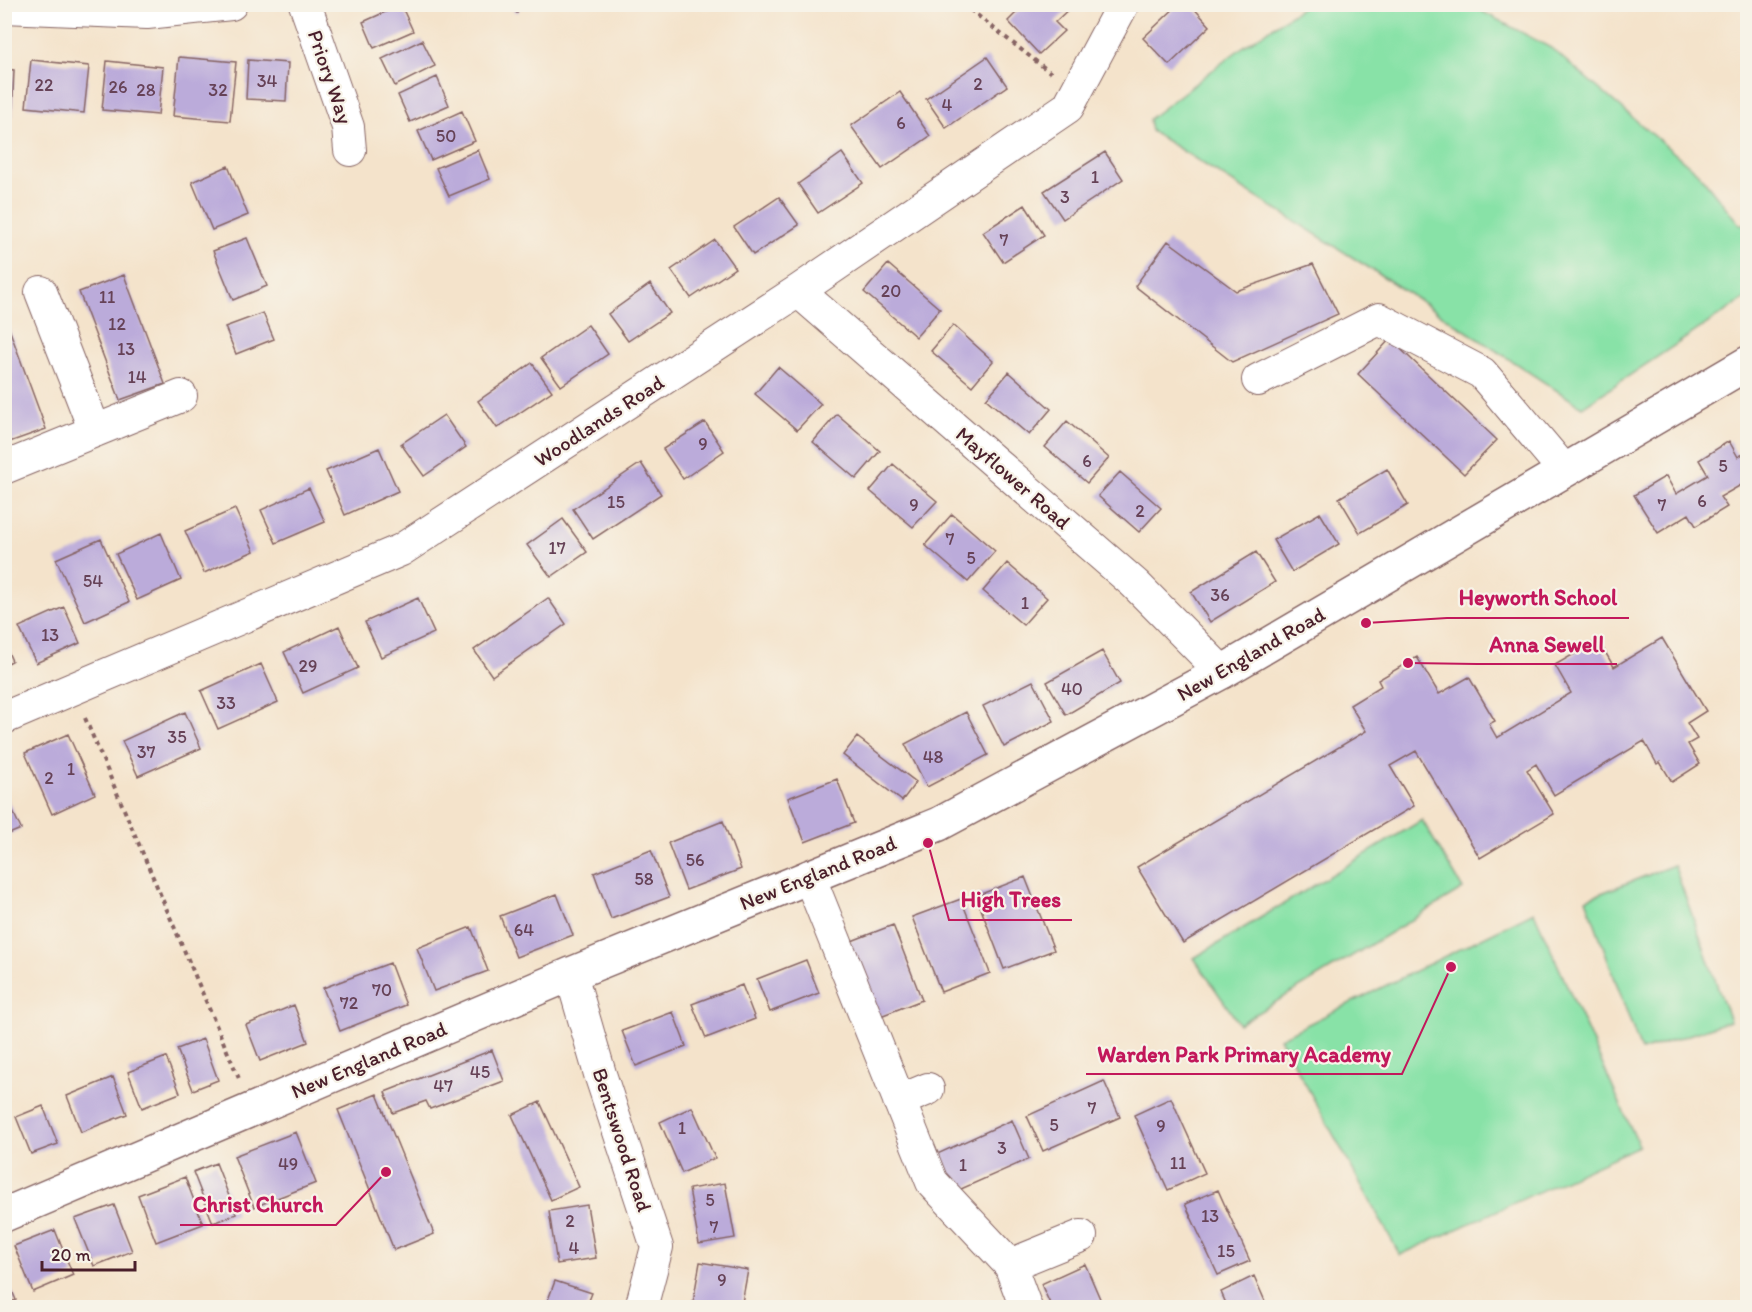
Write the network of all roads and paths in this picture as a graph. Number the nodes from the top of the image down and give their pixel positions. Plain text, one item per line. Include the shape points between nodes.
1 (231, 4) edge
2 (305, 4) edge
3 (963, 4) edge
4 (1123, 4) edge
5 (4, 7) edge
6 (1072, 99) junction
7 (350, 150) dead end
8 (798, 291) junction
9 (41, 292) dead end
10 (1748, 363) edge
11 (1258, 380) dead end
12 (181, 396) dead end
13 (95, 431) junction
14 (4, 468) edge
15 (1564, 470) junction
16 (1222, 672) junction
17 (86, 683) junction
18 (4, 718) edge
19 (809, 876) junction
20 (572, 974) junction
21 (928, 1089) dead end
22 (899, 1101) junction
23 (252, 1109) junction
24 (4, 1215) edge
25 (1081, 1236) dead end
26 (1010, 1266) junction
27 (641, 1308) edge
28 (1026, 1308) edge

1 - 5 street via 147,13
2 - 7 street, Priory Way via 348,127
3 - 6 path
4 - 6 street
6 - 8 street, Woodlands Road
8 - 16 street, Mayflower Road via 1135,584
8 - 17 street, Woodlands Road via 401,550
9 - 13 street
10 - 15 street, New England Road
11 - 15 street via 1379,319 1482,373
12 - 13 street
13 - 14 street
15 - 16 street, New England Road
16 - 19 street, New England Road via 939,824
17 - 18 street, Woodlands Road
17 - 23 path
19 - 20 street, New England Road
19 - 22 street
20 - 23 street, New England Road
20 - 27 street, Bentswood Road via 657,1247
21 - 22 street
22 - 26 street via 932,1182
23 - 24 street, New England Road
25 - 26 street
26 - 28 street

